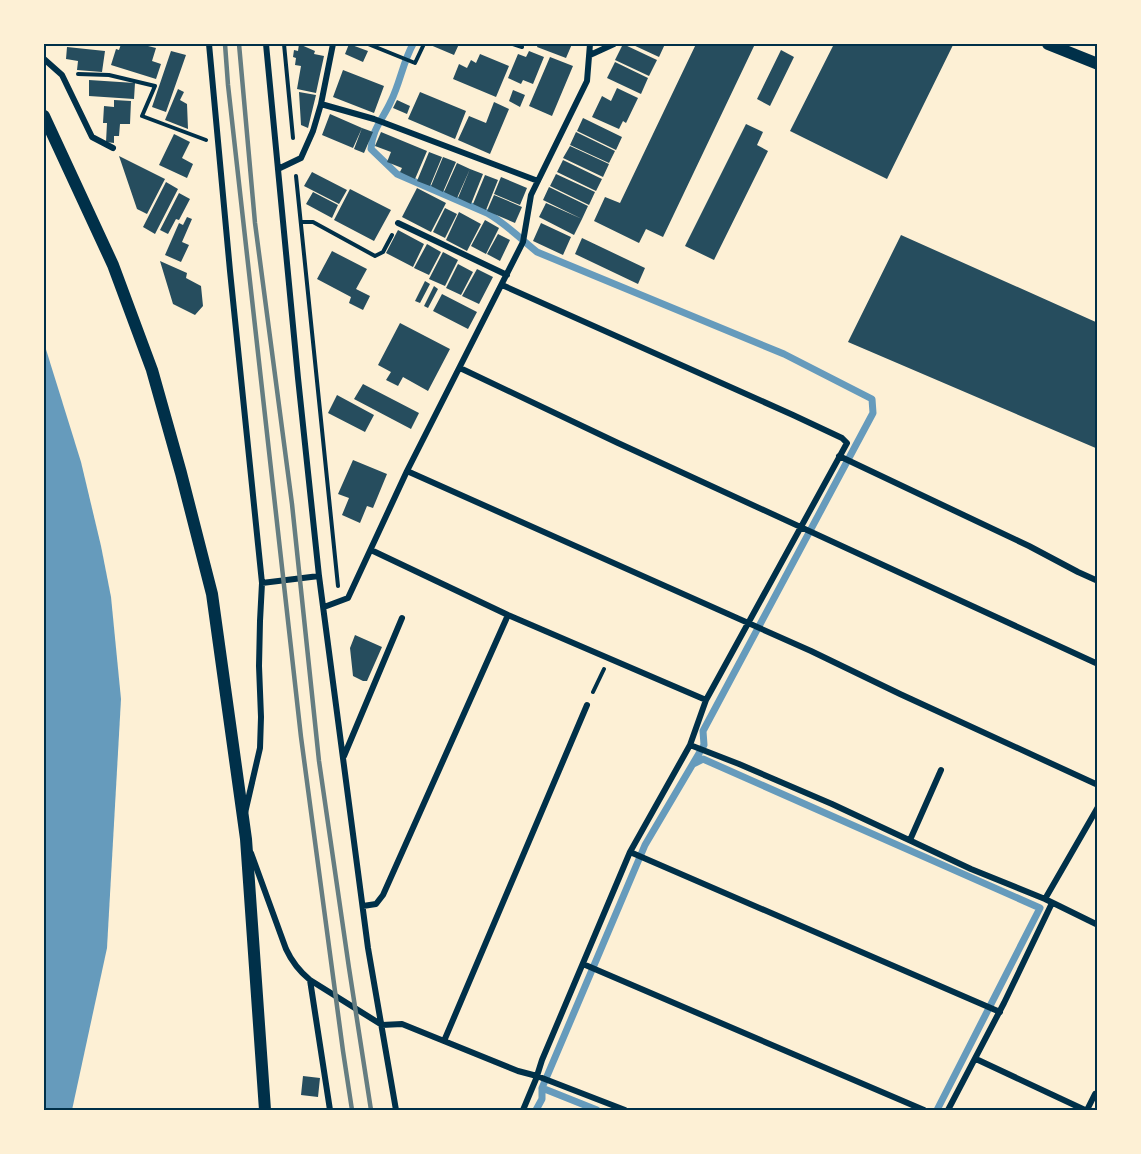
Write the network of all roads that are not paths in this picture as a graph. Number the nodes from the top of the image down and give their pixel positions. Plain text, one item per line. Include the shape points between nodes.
1 (209, 44) edge
2 (266, 44) edge
3 (333, 44) edge
4 (590, 44) edge
5 (614, 44) edge
6 (1048, 44) edge
7 (590, 55) junction
8 (44, 59) edge
9 (1098, 64) edge
10 (321, 104) junction
11 (44, 116) edge
12 (113, 148) dead end
13 (278, 169) junction
14 (538, 181) junction
15 (398, 223) road end
16 (507, 275) junction
17 (502, 285) junction
18 (460, 368) junction
19 (839, 456) junction
20 (407, 471) junction
21 (801, 527) junction
22 (371, 550) junction
23 (319, 576) junction
24 (1098, 580) edge
25 (262, 583) junction
26 (324, 607) junction
27 (508, 615) junction
28 (402, 618) dead end
29 (749, 623) junction
30 (1098, 664) edge
31 (706, 700) junction
32 (587, 705) road end
33 (690, 745) junction
34 (344, 758) junction
35 (941, 770) dead end
36 (1098, 785) edge
37 (1098, 807) edge
38 (243, 821) junction
39 (246, 839) junction
40 (910, 840) junction
41 (630, 852) junction
42 (1045, 899) junction
43 (1052, 903) junction
44 (363, 906) junction
45 (1098, 925) edge
46 (583, 964) junction
47 (310, 980) junction
48 (1000, 1012) junction
49 (382, 1025) junction
50 (444, 1041) junction
51 (976, 1059) junction
52 (537, 1076) junction
53 (1095, 1094) dead end
54 (265, 1110) edge
55 (330, 1110) edge
56 (396, 1110) edge
57 (523, 1110) edge
58 (625, 1110) edge
59 (924, 1110) edge
60 (948, 1110) edge
61 (1086, 1110) edge

1 - 25 street
2 - 13 street
3 - 10 street
4 - 7 street
5 - 7 street
6 - 9 main road
7 - 14 street via 587,81
8 - 12 street via 62,75 92,137
10 - 13 street via 301,158
10 - 14 street via 374,119
11 - 38 main road via 113,265 152,370 178,461 212,594
13 - 23 street
14 - 16 street via 531,195 523,242
15 - 16 street
16 - 17 street
17 - 18 street
17 - 19 street via 842,438 847,443
18 - 20 street
18 - 21 street
19 - 21 street
19 - 24 street
20 - 22 street
20 - 29 street
21 - 29 street
21 - 30 street
22 - 26 street via 348,598
22 - 27 street
23 - 25 street
23 - 26 street
25 - 38 street via 260,748
26 - 34 street
27 - 31 street
27 - 44 street via 383,895 376,904
28 - 34 street
29 - 31 street
29 - 36 street
31 - 33 street
32 - 50 street
33 - 40 street
33 - 41 street
34 - 44 street
35 - 40 street
37 - 42 street
38 - 39 main road
39 - 47 street via 286,950
39 - 54 main road
40 - 42 street
41 - 46 street
41 - 48 street
42 - 43 street
43 - 45 street
43 - 48 street
44 - 49 street
46 - 52 street
46 - 59 street
47 - 49 street
47 - 55 street
48 - 51 street
49 - 50 street via 402,1024
49 - 56 street
50 - 52 street
51 - 60 street
51 - 61 street
52 - 57 street
52 - 58 street
53 - 61 street

